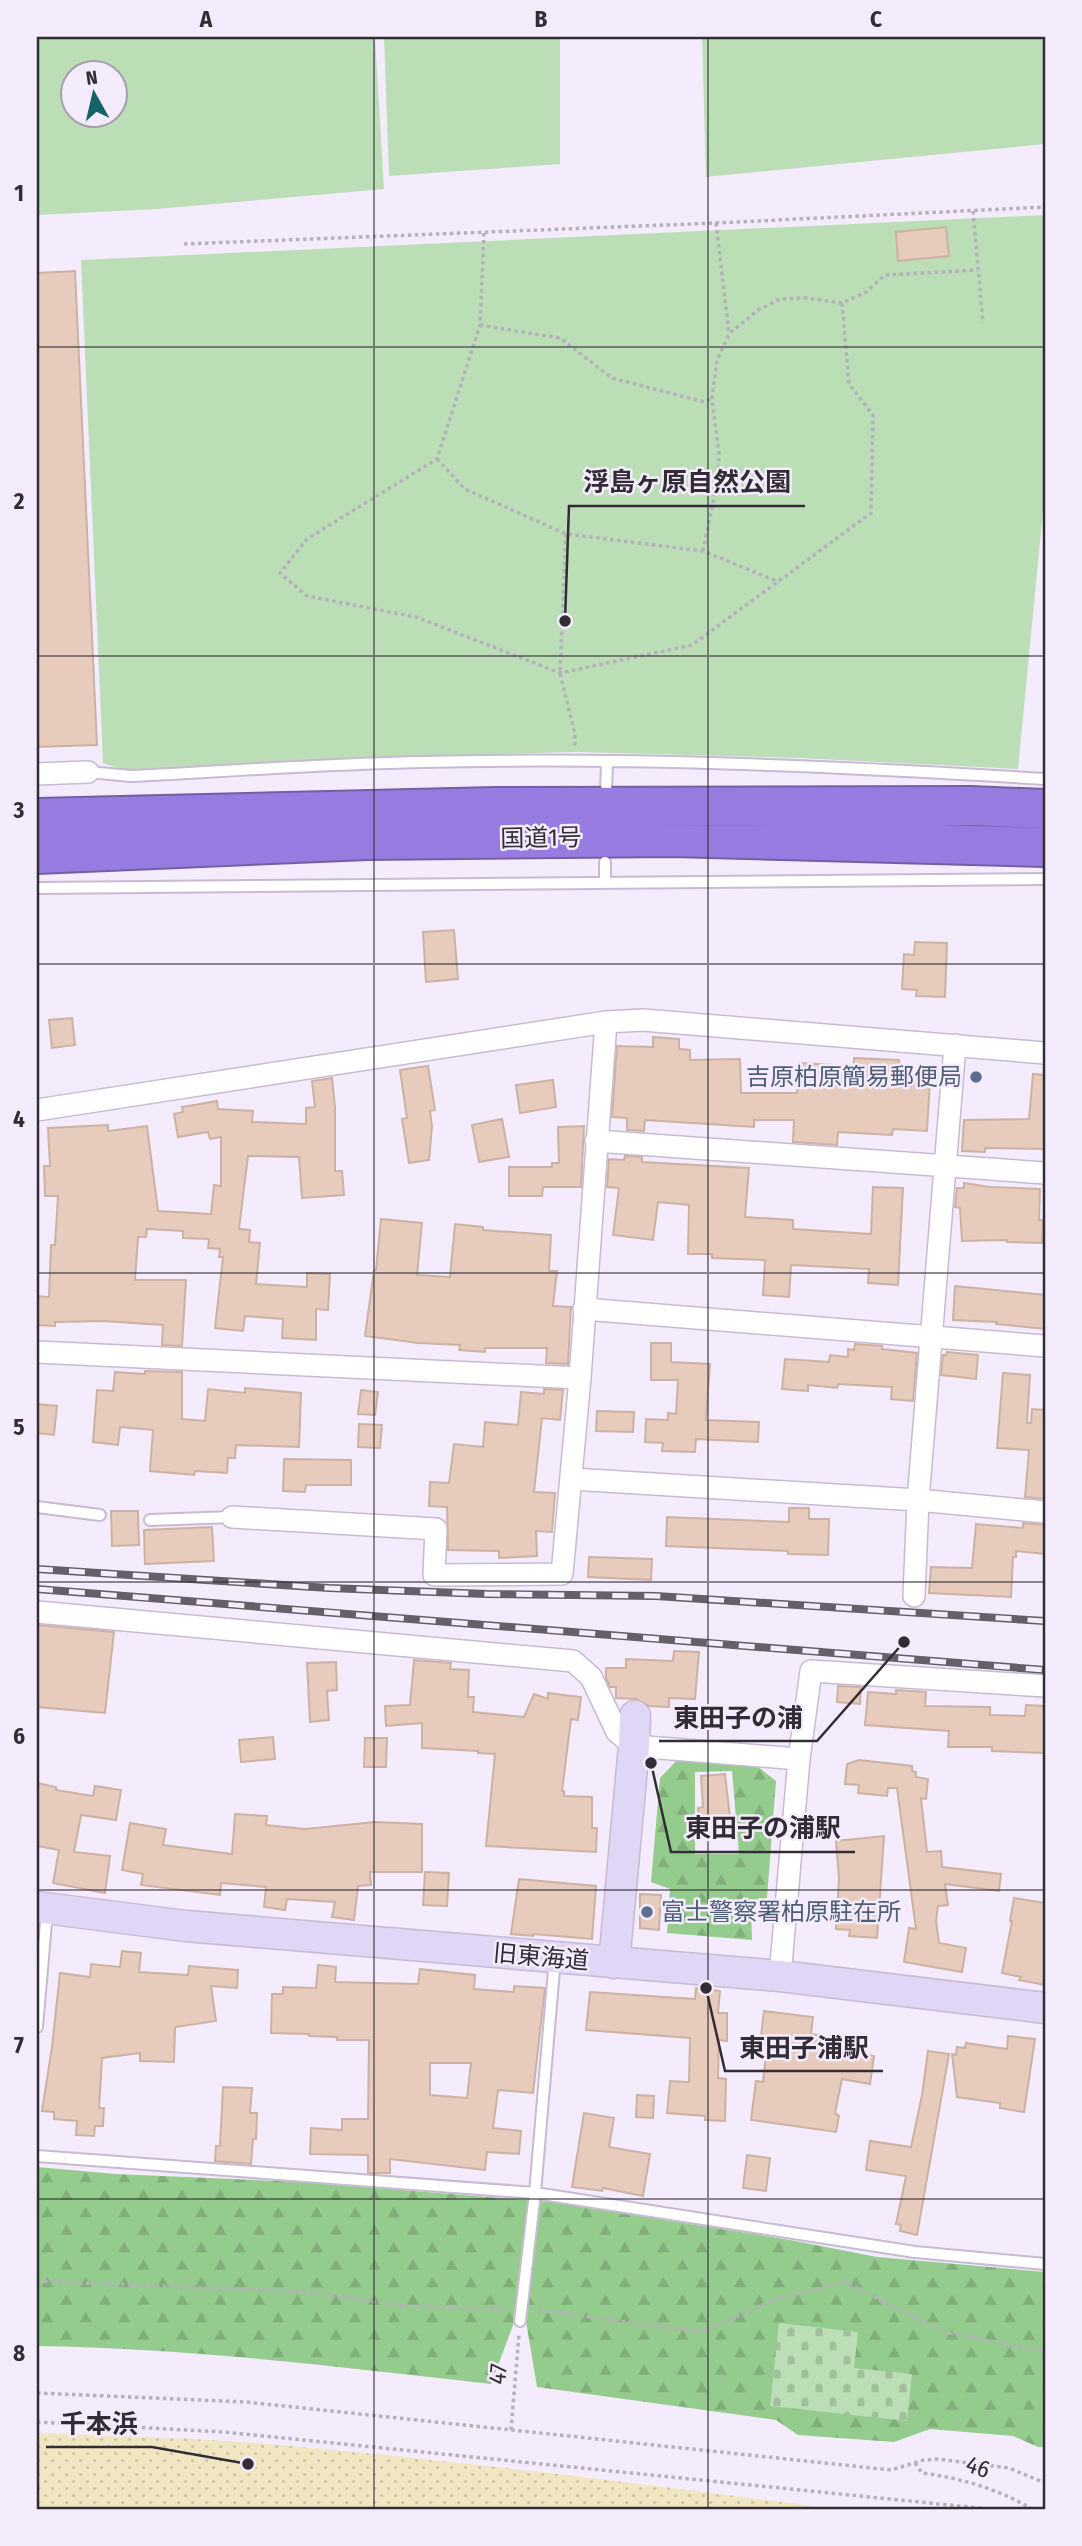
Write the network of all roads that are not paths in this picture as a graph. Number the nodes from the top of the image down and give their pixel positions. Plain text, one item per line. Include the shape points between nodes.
1 (607, 761) junction
2 (88, 772) joint
3 (37, 774) edge
4 (1045, 779) edge
5 (606, 793) dead end
6 (1045, 809) edge
7 (37, 818) edge
8 (1045, 847) edge
9 (37, 854) edge
10 (605, 862) dead end
11 (1045, 879) edge
12 (605, 883) junction
13 (37, 888) edge
14 (606, 1022) junction
15 (955, 1045) junction
16 (1045, 1053) edge
17 (37, 1110) edge
18 (596, 1141) junction
19 (945, 1166) junction
20 (1045, 1173) edge
21 (584, 1309) junction
22 (931, 1338) junction
23 (1045, 1346) edge
24 (37, 1352) edge
25 (580, 1378) junction
26 (572, 1479) junction
27 (918, 1500) junction
28 (37, 1507) edge
29 (1045, 1512) edge
30 (100, 1515) dead end
31 (232, 1517) joint
32 (150, 1520) dead end
33 (914, 1596) dead end
34 (37, 1612) edge
35 (1045, 1686) edge
36 (635, 1716) dead end
37 (634, 1746) junction
38 (799, 1759) junction
39 (42, 1907) edge
40 (555, 1958) junction
41 (614, 1963) junction
42 (780, 1976) junction
43 (1045, 2008) edge
44 (37, 2027) edge
45 (37, 2156) edge
46 (535, 2193) junction
47 (1045, 2264) edge
48 (520, 2320) road end

1 - 2 lane via 421,762 131,776
1 - 4 lane via 876,768
1 - 5 lane
2 - 3 street
6 - 7 highway, 国道1号 via 495,807
8 - 9 highway, 国道1号 via 673,837 353,841
10 - 12 lane
11 - 12 lane
12 - 13 lane
14 - 15 street via 643,1020
14 - 17 street
14 - 18 street
15 - 16 street
15 - 19 street
18 - 19 street
18 - 21 street
19 - 20 street
19 - 22 street
21 - 22 street
21 - 25 street
22 - 23 street
22 - 27 street
24 - 25 street
25 - 26 street
26 - 27 street
26 - 31 street via 562,1574 434,1575 436,1529
27 - 29 street
27 - 33 street
28 - 30 lane
31 - 32 lane
34 - 37 street via 573,1661 591,1677 617,1732
35 - 38 street via 811,1671
36 - 37 main road
37 - 38 street
37 - 41 main road
38 - 42 street
39 - 40 main road, 旧東海道 via 186,1926
39 - 44 lane
40 - 41 main road, 旧東海道
40 - 46 lane
41 - 42 main road, 旧東海道
42 - 43 main road, 旧東海道
45 - 46 lane
46 - 47 lane via 915,2252
46 - 48 lane

